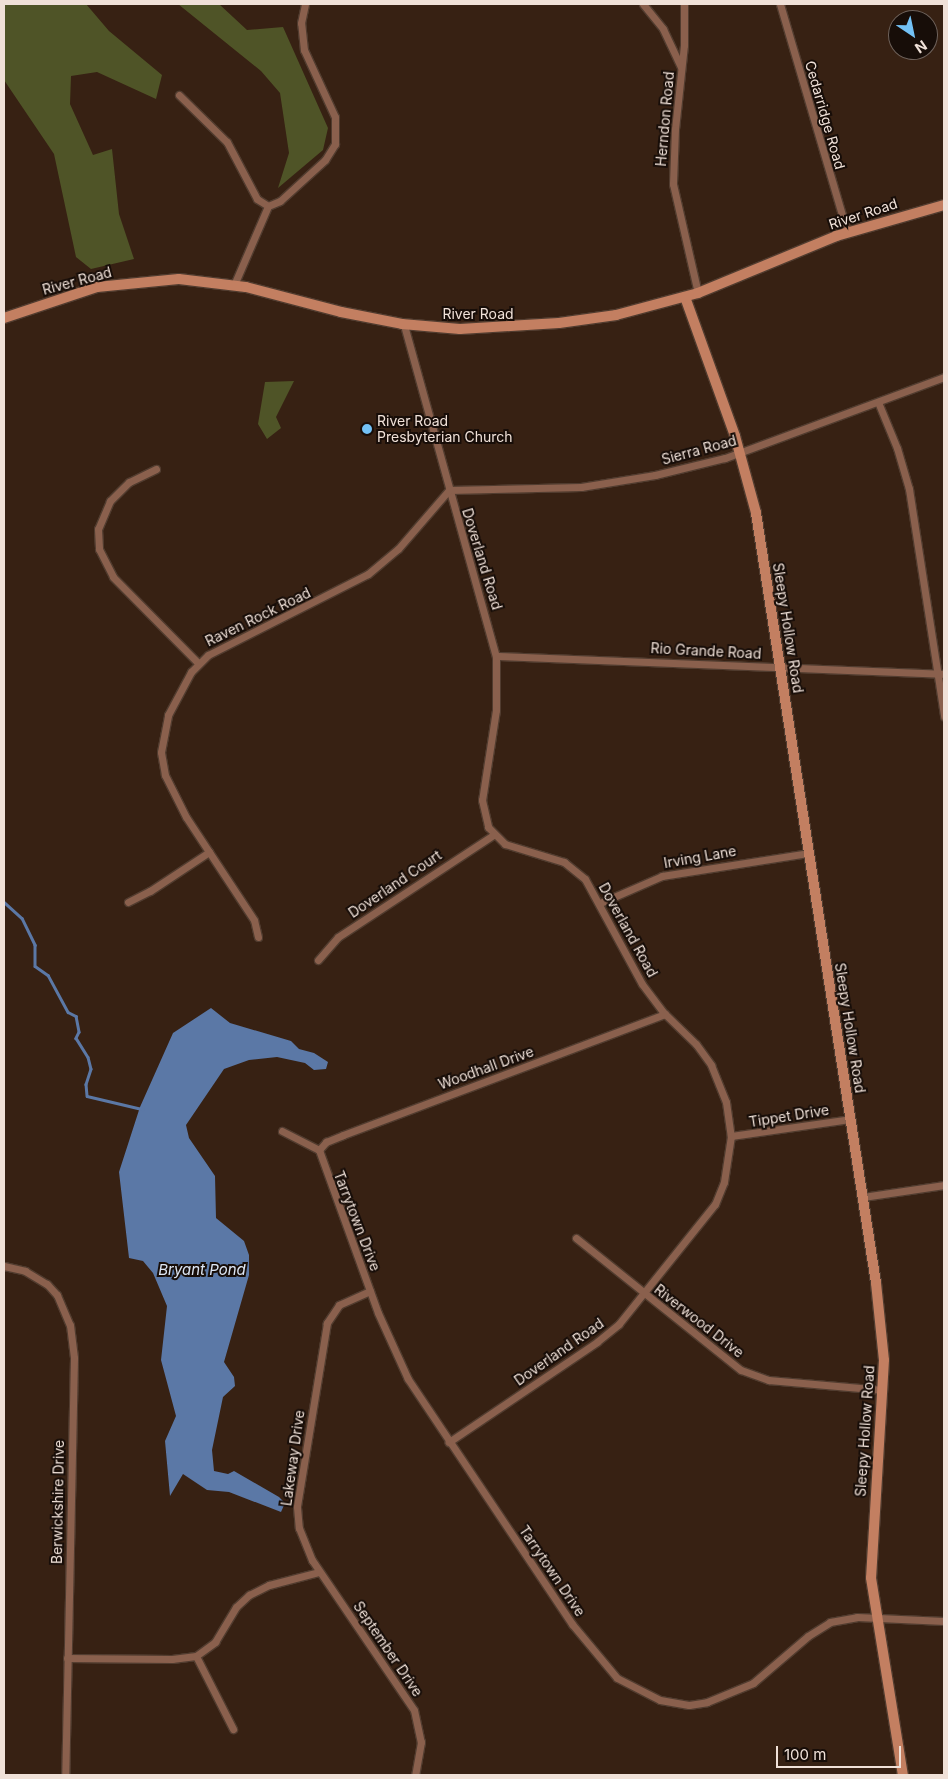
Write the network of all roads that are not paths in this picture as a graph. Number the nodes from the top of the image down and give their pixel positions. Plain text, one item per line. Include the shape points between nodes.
1 (306, 4) edge
2 (643, 4) edge
3 (684, 4) edge
4 (780, 4) edge
5 (682, 69) junction
6 (179, 96) dead end
7 (944, 205) edge
8 (268, 206) junction
9 (847, 232) junction
10 (234, 285) junction
11 (698, 293) junction
12 (685, 297) junction
13 (4, 318) edge
14 (404, 324) junction
15 (944, 377) edge
16 (878, 402) junction
17 (740, 453) junction
18 (156, 469) dead end
19 (449, 490) junction
20 (496, 656) junction
21 (198, 663) junction
22 (780, 667) junction
23 (941, 673) edge
24 (944, 716) edge
25 (493, 835) junction
26 (209, 852) junction
27 (809, 853) junction
28 (128, 902) dead end
29 (600, 903) junction
30 (258, 937) dead end
31 (318, 960) dead end
32 (665, 1014) junction
33 (850, 1119) junction
34 (282, 1132) dead end
35 (731, 1136) junction
36 (319, 1150) junction
37 (944, 1185) edge
38 (863, 1197) junction
39 (576, 1238) dead end
40 (4, 1266) edge
41 (370, 1290) junction
42 (644, 1294) junction
43 (883, 1390) junction
44 (449, 1442) junction
45 (319, 1572) junction
46 (876, 1618) junction
47 (944, 1621) edge
48 (196, 1656) junction
49 (67, 1658) junction
50 (233, 1729) dead end
51 (65, 1775) edge
52 (415, 1775) edge
53 (903, 1775) edge

1 - 8 street via 301,23 304,50 335,117 337,137 325,160 280,201
2 - 5 street via 663,29
3 - 5 street, Herndon Road
4 - 9 street, Cedarridge Road
5 - 11 street, Herndon Road via 673,184
6 - 8 street via 227,142 257,199
7 - 9 street, River Road
8 - 10 street
9 - 11 street, River Road
10 - 13 street, River Road via 179,279 122,283 64,297
10 - 14 street, River Road
11 - 12 street, River Road
12 - 14 street, River Road via 616,315 515,328 460,329
12 - 17 street, Sleepy Hollow Road
14 - 19 street, Doverland Road
15 - 16 street, Sierra Road
16 - 17 street, Sierra Road
16 - 23 street via 909,488
17 - 19 street, Sierra Road via 606,485
17 - 22 street, Sleepy Hollow Road via 756,513
18 - 21 street via 129,482 110,501 98,529 99,549 112,577
19 - 20 street, Doverland Road
19 - 21 street, Raven Rock Road via 398,549 368,574 327,597 224,644
20 - 22 street, Rio Grande Road
20 - 25 street, Doverland Road via 496,710 482,804
21 - 26 street, Raven Rock Road via 168,714 161,752 170,789
22 - 23 street, Rio Grande Road
22 - 27 street, Sleepy Hollow Road
23 - 24 street
25 - 29 street, Doverland Road via 512,847 571,866 585,879
25 - 31 street, Doverland Court via 338,937
26 - 28 street
26 - 30 street, Raven Rock Road via 254,920
27 - 29 street, Irving Lane via 662,876
27 - 33 street, Sleepy Hollow Road
29 - 32 street, Doverland Road via 642,984
32 - 35 street, Doverland Road via 696,1044 717,1076 726,1102
32 - 36 street, Woodhall Drive via 343,1135 326,1142
33 - 35 street, Tippet Drive
33 - 38 street, Sleepy Hollow Road
34 - 36 street
35 - 42 street, Doverland Road via 724,1182 715,1204
36 - 41 street, Tarrytown Drive
37 - 38 street
38 - 43 street, Sleepy Hollow Road via 882,1335
39 - 42 street, Riverwood Drive
40 - 49 street, Berwickshire Drive via 25,1271 47,1284 57,1295 70,1325 74,1358
41 - 44 street, Tarrytown Drive via 396,1357
41 - 45 street, Lakeway Drive via 339,1306 329,1317 324,1334 297,1507 303,1541
42 - 43 street, Riverwood Drive via 715,1352 752,1375 795,1383
42 - 44 street, Doverland Road via 598,1342
43 - 46 street, Sleepy Hollow Road via 872,1533
44 - 46 street, Tarrytown Drive via 596,1656 617,1678 646,1695 688,1705 722,1698 753,1683 821,1627 848,1618
45 - 48 street via 248,1594 236,1607 215,1642
45 - 52 street, September Drive via 414,1710 422,1742
46 - 47 street, Tarrytown Drive
46 - 53 street, Sleepy Hollow Road
48 - 49 street via 172,1659
48 - 50 street
49 - 51 street, Berwickshire Drive

